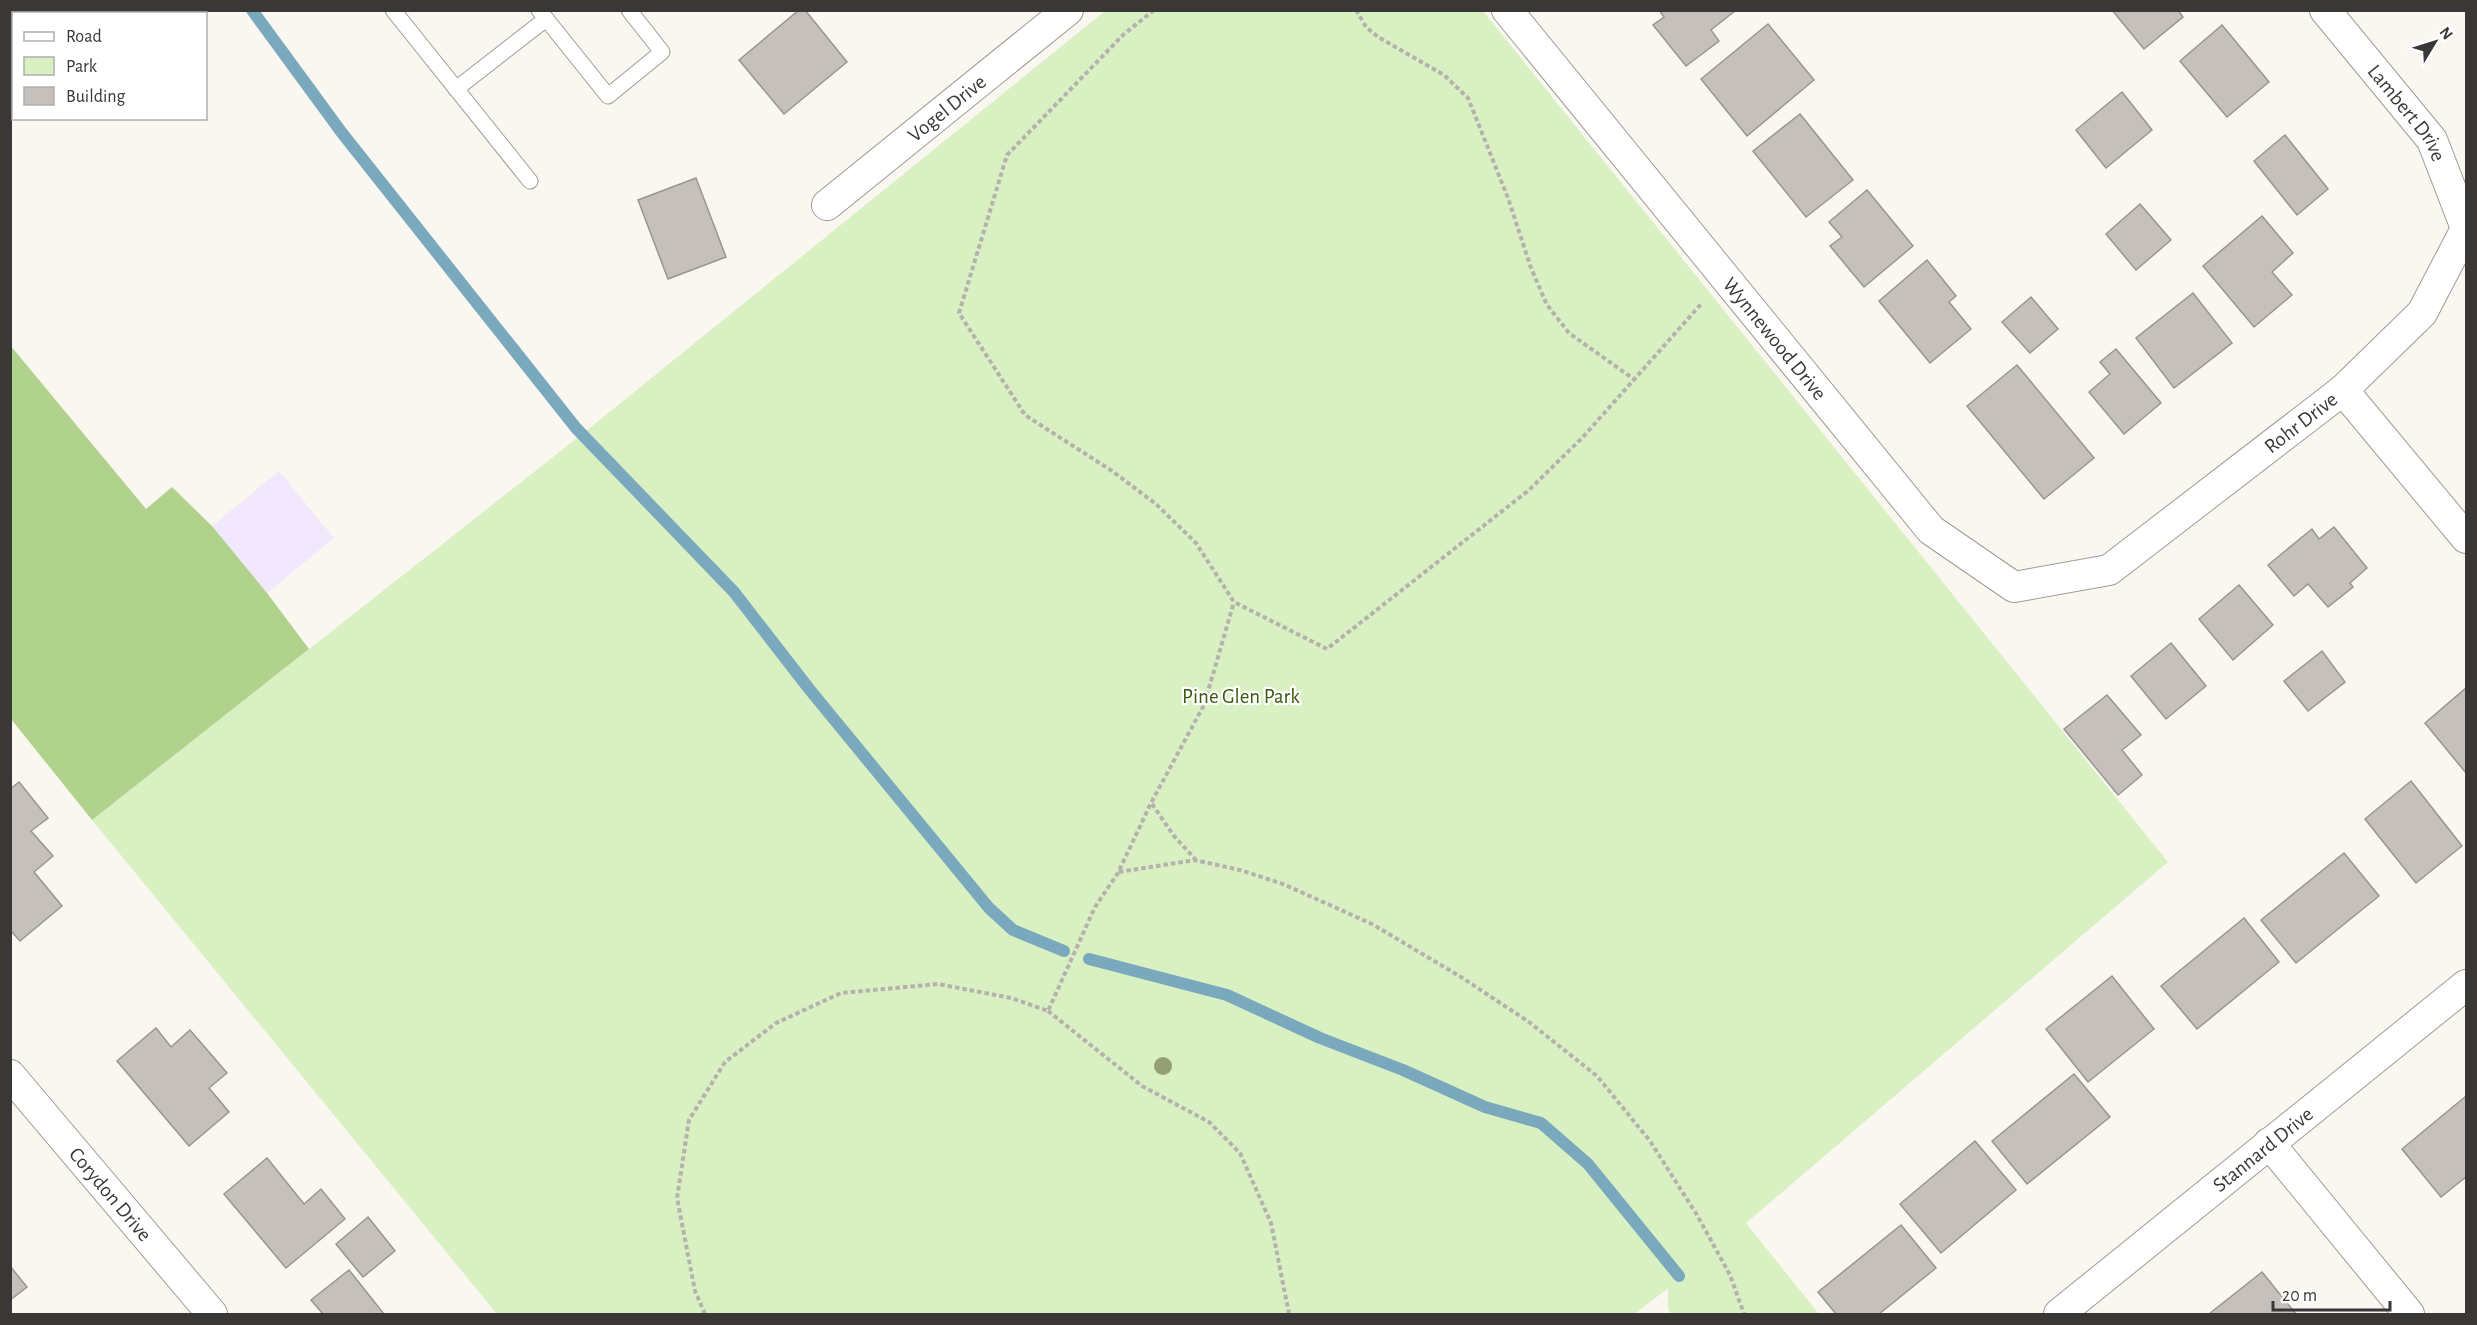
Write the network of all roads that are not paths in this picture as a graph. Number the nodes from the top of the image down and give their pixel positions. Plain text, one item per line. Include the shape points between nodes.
1 (393, 10) edge
2 (629, 10) edge
3 (1068, 10) edge
4 (1507, 10) edge
5 (2325, 10) edge
6 (542, 14) edge
7 (456, 89) junction
8 (530, 181) dead end
9 (827, 205) dead end
10 (2466, 229) edge
11 (2343, 390) junction
12 (2466, 538) edge
13 (2091, 573) joint
14 (2466, 985) edge
15 (10, 1075) edge
16 (2270, 1143) junction
17 (212, 1314) edge
18 (2059, 1314) edge
19 (2409, 1314) edge

1 - 7 lane
2 - 6 lane via 662,52 608,96
3 - 9 street, Vogel Drive
4 - 13 street, Wynnewood Drive via 1931,530 2014,587
5 - 10 street, Lambert Drive via 2432,140
6 - 7 lane
7 - 8 lane
10 - 11 street, Rohr Drive via 2422,314
11 - 12 street
11 - 13 street, Rohr Drive via 2109,570
14 - 16 street, Stannard Drive
15 - 17 street, Corydon Drive
16 - 18 street, Stannard Drive
16 - 19 street

